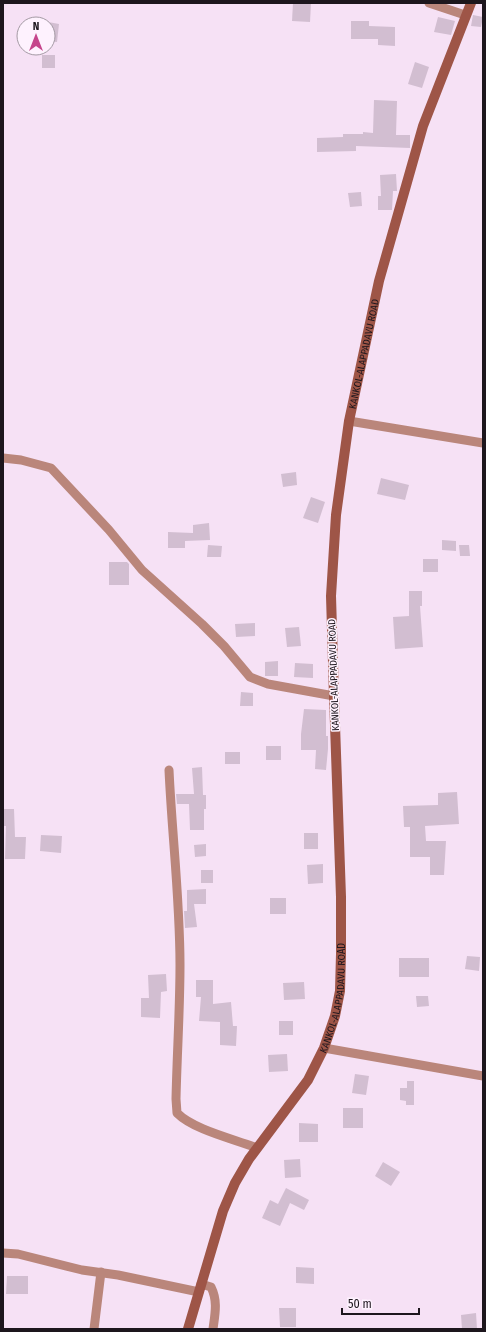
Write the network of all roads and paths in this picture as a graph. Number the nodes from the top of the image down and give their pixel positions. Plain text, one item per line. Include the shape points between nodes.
1 (429, 3) edge
2 (471, 3) edge
3 (466, 15) junction
4 (349, 421) junction
5 (483, 443) edge
6 (3, 458) edge
7 (334, 696) junction
8 (170, 770) dead end
9 (324, 1048) junction
10 (483, 1076) edge
11 (257, 1148) junction
12 (3, 1253) edge
13 (101, 1272) junction
14 (200, 1288) junction
15 (94, 1329) edge
16 (188, 1329) edge
17 (213, 1329) edge

1 - 3 street
2 - 3 main road, KANKOL-ALAPPADAVU ROAD
3 - 4 main road, KANKOL-ALAPPADAVU ROAD via 423,126 379,281
4 - 5 street
4 - 7 main road, KANKOL-ALAPPADAVU ROAD via 335,523 331,596
6 - 7 street via 51,468 109,530 142,570 202,624 250,677 268,684
7 - 9 main road, KANKOL-ALAPPADAVU ROAD via 341,897 340,991
8 - 11 street via 180,965 177,1113 184,1120 200,1127
9 - 10 street
9 - 11 main road, KANKOL-ALAPPADAVU ROAD via 308,1080
11 - 14 main road, KANKOL-ALAPPADAVU ROAD via 235,1183 223,1211
12 - 13 street
13 - 14 street
13 - 15 street
14 - 16 main road, KANKOL-ALAPPADAVU ROAD
14 - 17 street via 211,1287 215,1294

